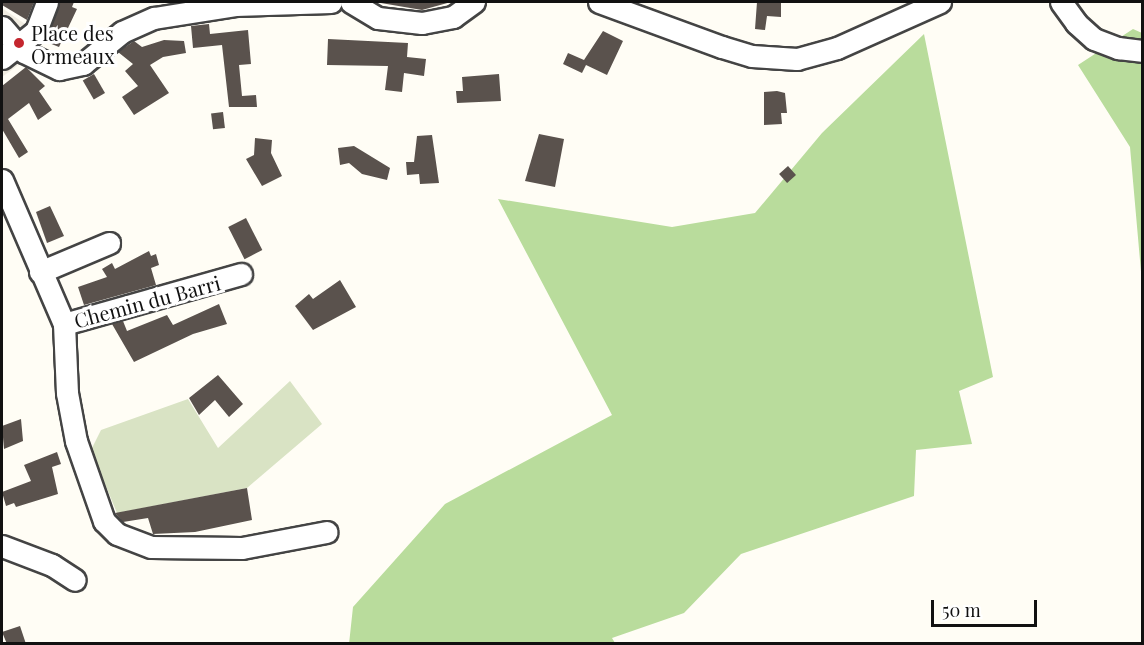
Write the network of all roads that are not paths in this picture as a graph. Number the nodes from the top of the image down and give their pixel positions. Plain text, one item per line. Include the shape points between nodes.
1 (47, 2) edge
2 (331, 2) edge
3 (351, 2) edge
4 (474, 2) edge
5 (599, 2) edge
6 (940, 2) edge
7 (1061, 2) edge
8 (2, 27) edge
9 (10, 51) edge
10 (1143, 51) edge
11 (2, 180) edge
12 (109, 243) dead end
13 (40, 272) junction
14 (241, 274) dead end
15 (64, 324) junction
16 (327, 532) dead end
17 (2, 546) edge
18 (75, 580) dead end

1 - 9 street via 36,32
2 - 9 street via 235,5 154,18 122,32 83,64 71,68 59,69
3 - 4 street via 378,18 422,23 453,17
5 - 6 street via 752,56 797,58 837,48
7 - 10 street via 1094,39 1118,48
8 - 9 street
11 - 13 street, Chemin du Barri
12 - 13 street
13 - 15 street, Chemin du Barri
14 - 15 street, Chemin du Barri
15 - 16 street via 67,393 76,441 96,506 117,534 151,546 242,548
17 - 18 street via 52,565

